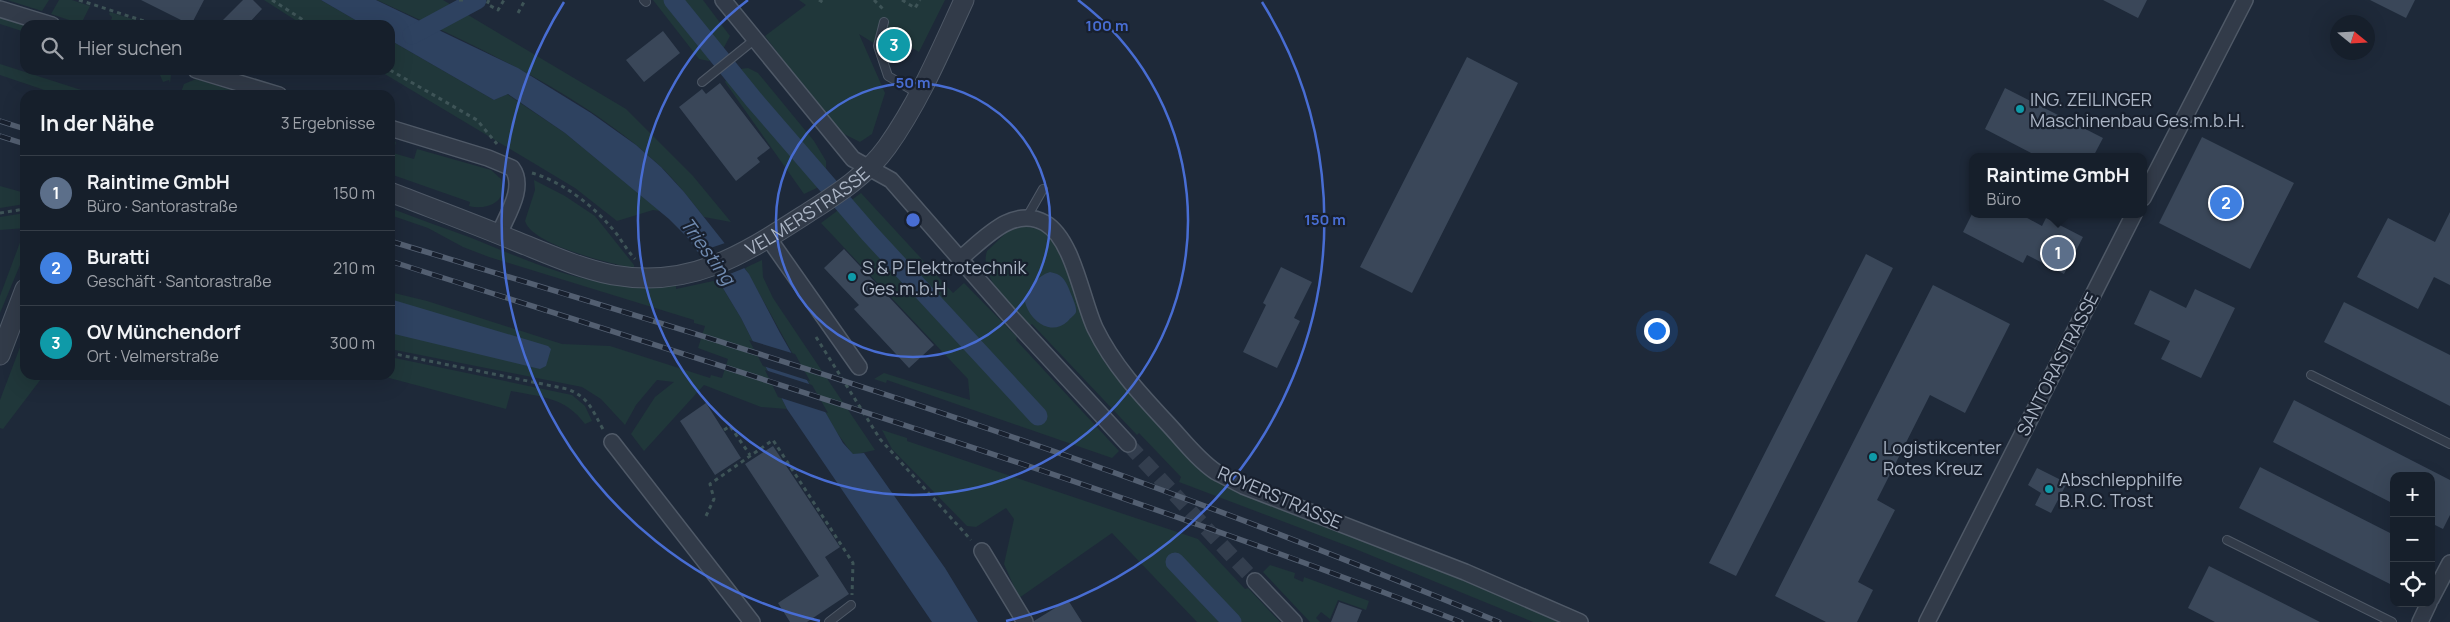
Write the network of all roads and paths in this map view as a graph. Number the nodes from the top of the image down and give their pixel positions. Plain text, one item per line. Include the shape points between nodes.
1 (79, 0) edge
2 (272, 0) edge
3 (459, 0) edge
4 (465, 0) edge
5 (489, 0) edge
6 (504, 0) edge
7 (525, 0) edge
8 (723, 0) edge
9 (819, 0) edge
10 (902, 0) edge
11 (920, 0) edge
12 (964, 0) edge
13 (2245, 0) edge
14 (824, 3) dead end
15 (0, 9) edge
16 (518, 13) dead end
17 (36, 20) edge
18 (141, 20) edge
19 (303, 20) edge
20 (884, 22) dead end
21 (754, 40) junction
22 (395, 73) edge
23 (213, 75) edge
24 (702, 82) dead end
25 (262, 90) edge
26 (919, 94) junction
27 (395, 130) edge
28 (512, 168) junction
29 (870, 168) junction
30 (1043, 189) dead end
31 (2147, 190) edge
32 (395, 194) edge
33 (20, 210) edge
34 (0, 214) edge
35 (1027, 217) junction
36 (2132, 218) edge
37 (499, 234) junction
38 (763, 243) junction
39 (961, 258) junction
40 (640, 262) dead end
41 (20, 303) edge
42 (812, 331) dead end
43 (395, 354) edge
44 (0, 355) edge
45 (859, 367) dead end
46 (2311, 375) dead end
47 (724, 430) dead end
48 (612, 442) joint
49 (1128, 444) tunnel mouth
50 (2450, 444) edge
51 (750, 455) junction
52 (706, 516) dead end
53 (2227, 540) dead end
54 (982, 551) joint
55 (2450, 563) edge
56 (1255, 581) tunnel mouth
57 (2435, 591) edge
58 (852, 605) joint
59 (2427, 607) edge
60 (752, 622) edge
61 (829, 622) edge
62 (1025, 622) edge
63 (1294, 622) edge
64 (1580, 622) edge
65 (1927, 622) edge
66 (2392, 622) edge
67 (2420, 622) edge

1 - 18 path
2 - 19 path
3 - 4 path
5 - 6 path via 487,4 498,10
7 - 16 path
8 - 21 street
9 - 14 path
10 - 11 path via 915,8
12 - 26 street, VELMERSTRASSE
13 - 31 street
15 - 17 street
20 - 26 lane via 878,46 888,76
21 - 24 lane
21 - 29 street via 853,159
22 - 28 path via 477,120
23 - 25 street
26 - 29 street, VELMERSTRASSE
27 - 28 street
28 - 37 street via 518,180 517,189
28 - 40 path via 538,175 589,206 610,225
29 - 38 street, VELMERSTRASSE
29 - 39 street via 891,180
30 - 35 lane
32 - 37 street, VELMERSTRASSE
33 - 34 path
35 - 39 street via 1011,220
35 - 64 street, ROYERSTRASSE via 1046,223 1066,249 1095,326 1114,363 1194,453 1216,471 1243,486 1465,572
36 - 65 street, SANTORASTRASSE
37 - 38 street, VELMERSTRASSE via 605,273 640,278 687,274 722,264
38 - 45 street
39 - 49 street
41 - 44 street
42 - 54 path via 880,439
43 - 48 path via 551,385 580,394
46 - 50 lane
47 - 51 path via 730,426
48 - 60 street
51 - 52 path via 710,484 714,500
51 - 58 path via 773,440 853,563
53 - 66 lane
54 - 62 street
55 - 57 street
56 - 63 street
58 - 61 lane
59 - 67 street

